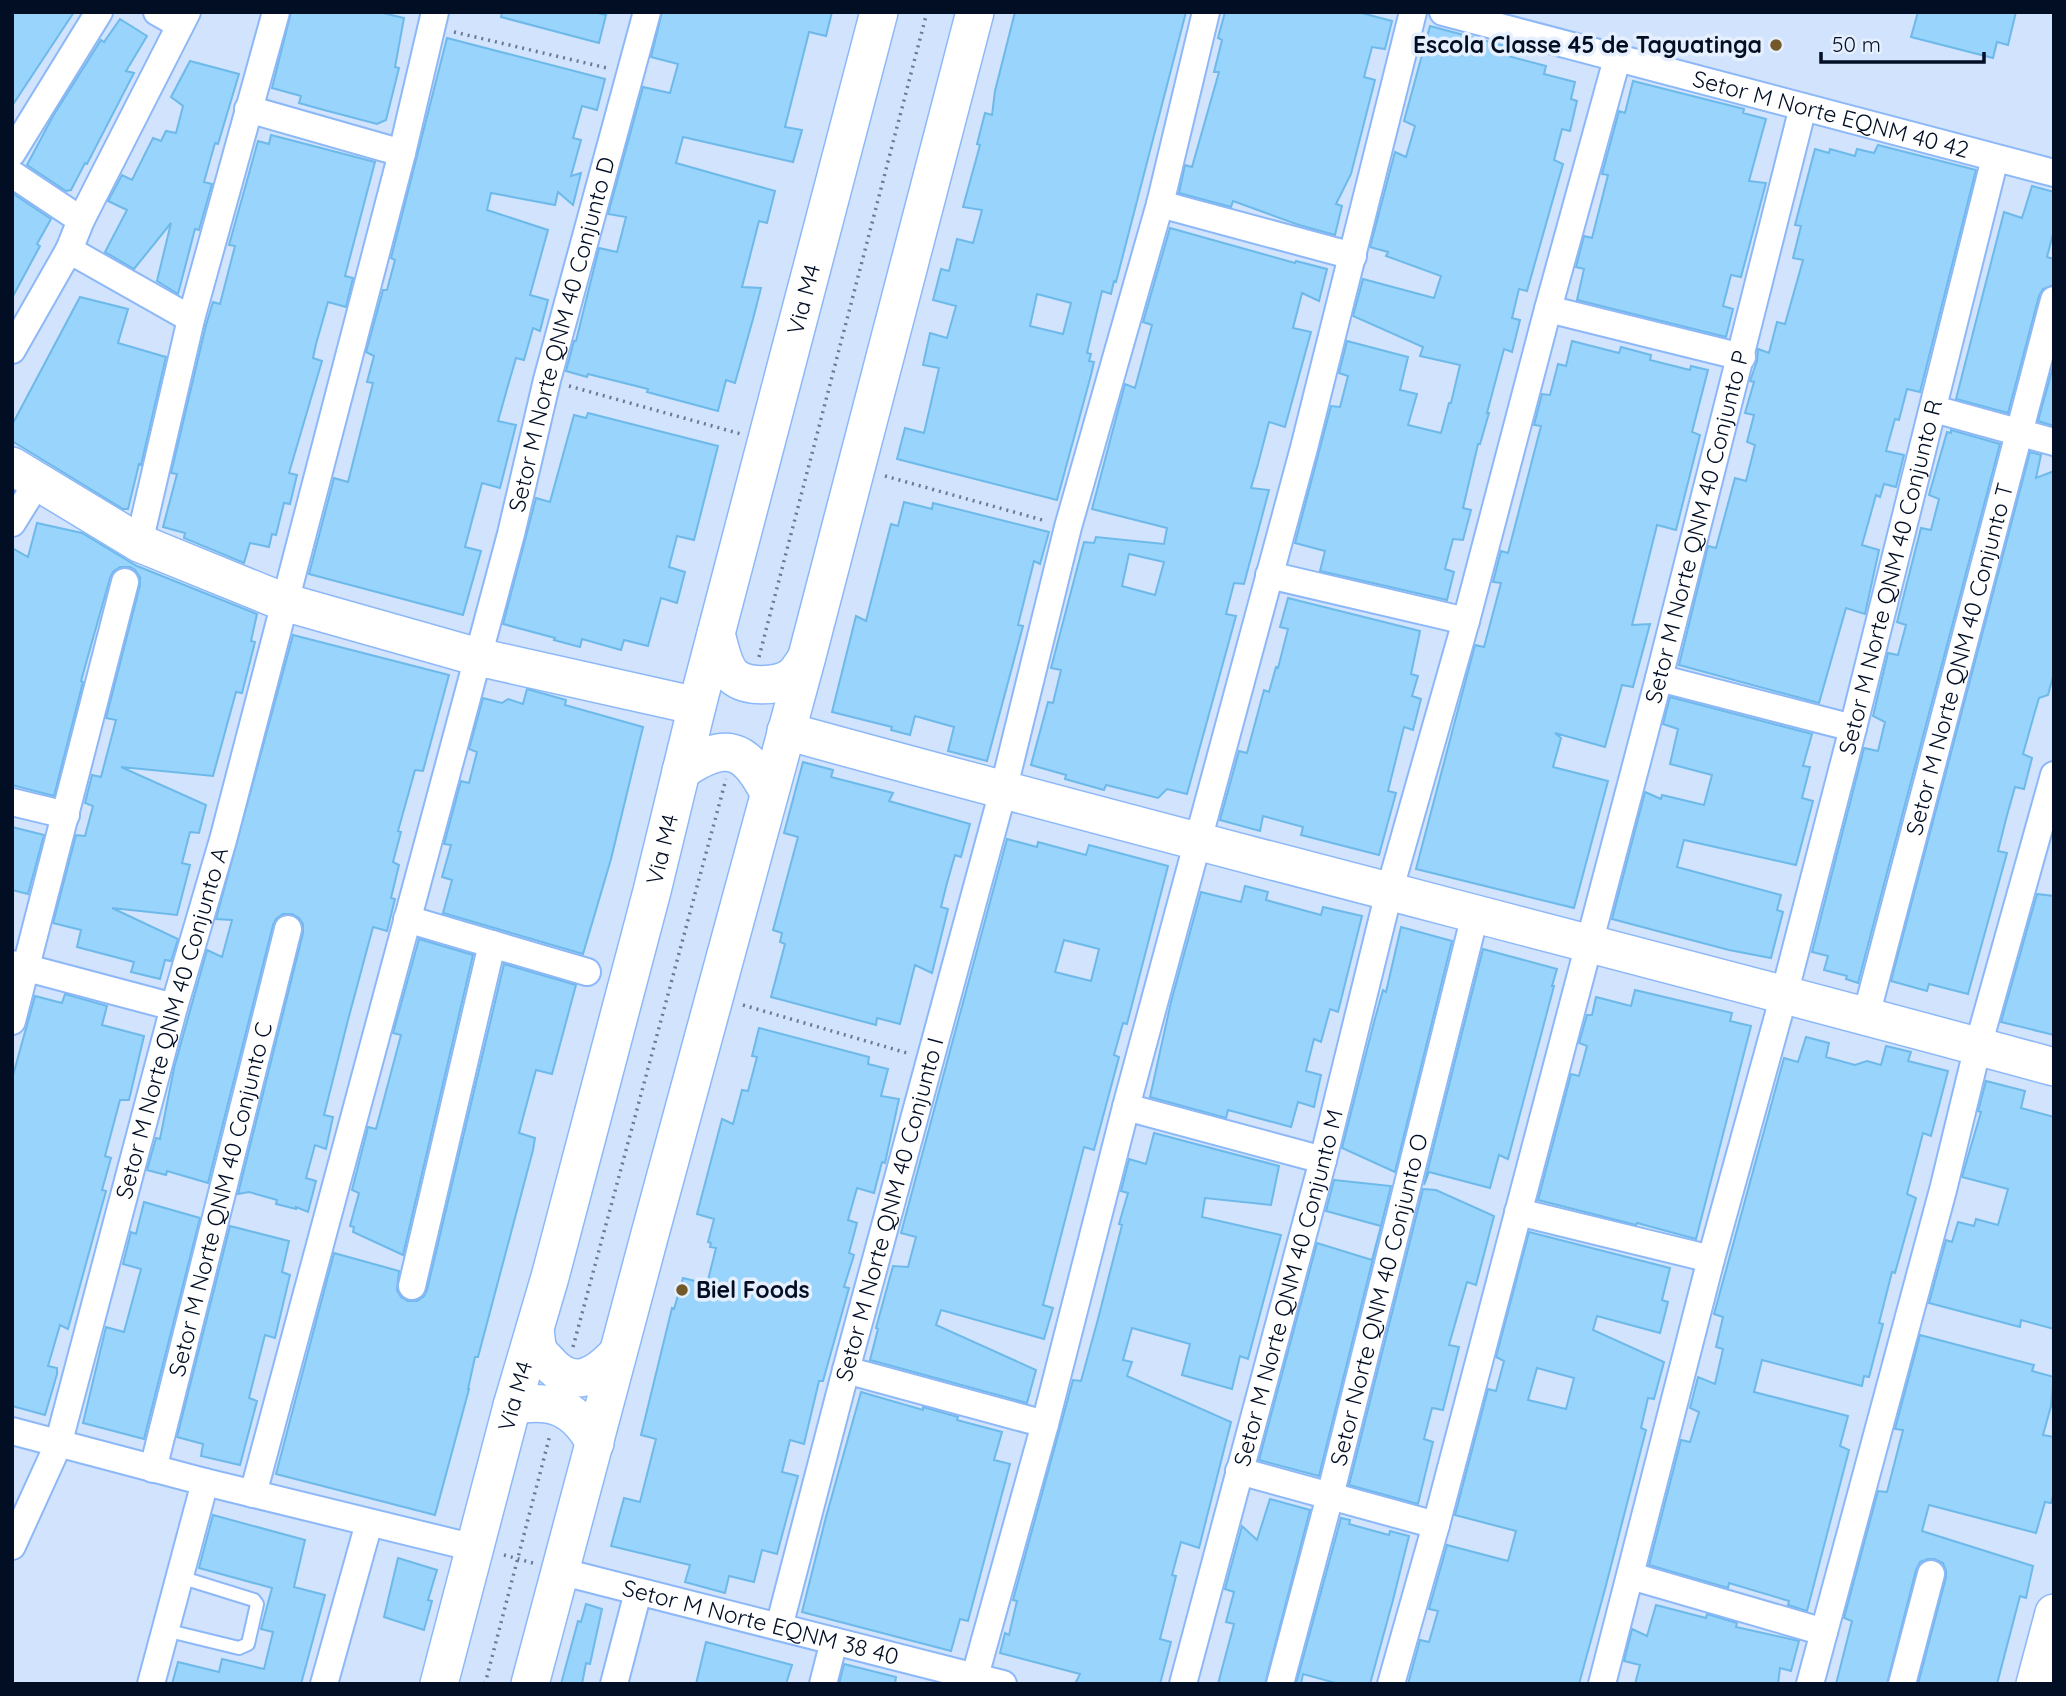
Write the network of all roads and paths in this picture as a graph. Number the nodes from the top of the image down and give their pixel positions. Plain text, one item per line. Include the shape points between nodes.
1 (99, 12) edge
2 (157, 12) edge
3 (276, 12) edge
4 (647, 12) edge
5 (879, 12) edge
6 (926, 12) edge
7 (975, 12) edge
8 (1206, 12) edge
9 (1413, 12) edge
10 (1443, 12) edge
11 (184, 19) edge
12 (433, 20) edge
13 (1617, 59) junction
14 (631, 74) junction
15 (1803, 107) junction
16 (248, 109) junction
17 (12, 153) edge
18 (402, 153) junction
19 (1996, 158) junction
20 (2054, 173) edge
21 (12, 174) edge
22 (1160, 204) junction
23 (81, 220) junction
24 (69, 250) junction
25 (1353, 256) junction
26 (2054, 300) edge
27 (1548, 309) junction
28 (191, 318) junction
29 (12, 350) edge
30 (1742, 357) junction
31 (547, 380) junction
32 (1934, 409) junction
33 (2021, 433) junction
34 (766, 441) junction
35 (2054, 442) edge
36 (856, 468) junction
37 (25, 475) edge
38 (12, 523) edge
39 (1068, 527) junction
40 (139, 543) junction
41 (1269, 575) junction
42 (125, 582) dead end
43 (284, 602) junction
44 (1466, 621) junction
45 (716, 634) junction
46 (478, 657) junction
47 (806, 659) junction
48 (1659, 678) junction
49 (753, 683) junction
50 (697, 706) junction
51 (1853, 728) junction
52 (786, 731) junction
53 (733, 753) junction
54 (681, 771) junction
55 (2054, 775) edge
56 (1003, 791) junction
57 (769, 793) junction
58 (12, 802) edge
59 (66, 814) junction
60 (1199, 840) junction
61 (1389, 892) junction
62 (1475, 915) junction
63 (407, 919) junction
64 (288, 929) dead end
65 (492, 944) junction
66 (1588, 945) junction
67 (20, 966) edge
68 (586, 972) dead end
69 (1784, 995) junction
70 (714, 997) junction
71 (174, 1007) junction
72 (1866, 1016) junction
73 (12, 1021) edge
74 (1978, 1046) junction
75 (930, 1059) junction
76 (2054, 1067) edge
77 (1126, 1107) junction
78 (1323, 1160) junction
79 (1518, 1212) junction
80 (1711, 1259) junction
81 (412, 1286) dead end
82 (535, 1329) junction
83 (617, 1355) junction
84 (846, 1370) junction
85 (562, 1391) junction
86 (512, 1406) junction
87 (1045, 1424) junction
88 (598, 1427) junction
89 (12, 1431) edge
90 (58, 1445) junction
91 (153, 1469) junction
92 (1240, 1471) junction
93 (205, 1482) junction
94 (253, 1494) junction
95 (1330, 1496) junction
96 (369, 1523) junction
97 (1436, 1525) junction
98 (12, 1546) edge
99 (475, 1548) junction
100 (518, 1559) junction
101 (559, 1571) junction
102 (1931, 1574) dead end
103 (1631, 1576) junction
104 (180, 1577) junction
105 (638, 1592) junction
106 (2054, 1613) edge
107 (779, 1627) junction
108 (166, 1630) junction
109 (1824, 1632) junction
110 (834, 1641) junction
111 (940, 1676) edge
112 (975, 1676) junction
113 (151, 1684) edge
114 (324, 1684) edge
115 (439, 1684) edge
116 (485, 1684) edge
117 (530, 1684) edge
118 (614, 1684) edge
119 (823, 1684) edge
120 (1003, 1684) edge
121 (1183, 1684) edge
122 (1280, 1684) edge
123 (1391, 1684) edge
124 (1602, 1684) edge
125 (1810, 1684) edge
126 (1902, 1684) edge
127 (2035, 1684) edge

1 - 17 street
2 - 11 street
3 - 16 street
4 - 14 street, Setor M Norte QNM 40 Conjunto D
5 - 34 main road, Via M4
6 - 49 path
7 - 36 main road
8 - 22 street, Setor M Norte QNM 40 Conjunto I
9 - 25 street
10 - 13 street, Setor M Norte EQNM 40 42
11 - 23 street
12 - 14 path
12 - 18 street, Setor M Norte QNM 40 Conjunto A
13 - 15 street, Setor M Norte EQNM 40 42
13 - 27 street, Setor M Norte QNM 40 Conjunto M
14 - 31 street, Setor M Norte QNM 40 Conjunto D
15 - 19 street, Setor M Norte EQNM 40 42
15 - 30 street, Setor M Norte QNM 40 Conjunto P
16 - 18 street
16 - 28 street
18 - 43 street, Setor M Norte QNM 40 Conjunto A
19 - 20 street, Setor M Norte EQNM 40 42
19 - 32 street, Setor M Norte QNM 40 Conjunto R
21 - 23 street
22 - 25 street
22 - 39 street, Setor M Norte QNM 40 Conjunto I
23 - 24 street
24 - 28 street
24 - 29 street
25 - 41 street
26 - 33 street, Setor M Norte QNM 40 Conjunto T
27 - 30 street
27 - 44 street, Setor M Norte QNM 40 Conjunto M
28 - 40 street
30 - 48 street, Setor M Norte QNM 40 Conjunto P
31 - 34 path
31 - 46 street, Setor M Norte QNM 40 Conjunto D
32 - 33 street
32 - 51 street, Setor M Norte QNM 40 Conjunto R
33 - 35 street
33 - 72 street, Setor M Norte QNM 40 Conjunto T
34 - 45 main road, Via M4
36 - 39 path
36 - 47 main road
37 - 38 street
37 - 40 main road
39 - 56 street, Setor M Norte QNM 40 Conjunto I
40 - 43 main road
41 - 44 street
41 - 60 street
42 - 59 street
43 - 46 main road
43 - 71 street, Setor M Norte QNM 40 Conjunto A via 223,840
44 - 61 street, Setor M Norte QNM 40 Conjunto M
45 - 49 main road via 732,675
45 - 50 main road, Via M4
46 - 50 main road
46 - 63 street, Setor M Norte QNM 40 Conjunto D
47 - 49 main road via 785,680
47 - 52 main road
48 - 51 street
48 - 66 street, Setor M Norte QNM 40 Conjunto P
50 - 54 main road, Via M4
51 - 69 street, Setor M Norte QNM 40 Conjunto R
52 - 56 main road
52 - 57 main road
53 - 54 main road via 716,753
53 - 57 main road via 750,761
53 - 85 path
54 - 82 main road, Via M4
55 - 74 street
56 - 60 main road
56 - 75 street, Setor M Norte QNM 40 Conjunto I
57 - 70 main road
58 - 59 street
59 - 67 street
60 - 61 main road
60 - 77 street
61 - 62 main road
61 - 78 street, Setor M Norte QNM 40 Conjunto M
62 - 66 main road
62 - 95 street, Setor Norte QNM 40 Conjunto O
63 - 65 street
63 - 94 street, Setor M Norte QNM 40 Conjunto D
64 - 91 street, Setor M Norte QNM 40 Conjunto C
65 - 68 street
65 - 81 street
66 - 69 main road
66 - 79 street, Setor M Norte QNM 40 Conjunto P
67 - 71 street
67 - 73 street
69 - 72 main road
69 - 80 street, Setor M Norte QNM 40 Conjunto R
70 - 75 path
70 - 83 main road
71 - 90 street, Setor M Norte QNM 40 Conjunto A
72 - 74 main road
74 - 76 main road
74 - 109 street
75 - 84 street, Setor M Norte QNM 40 Conjunto I
77 - 78 street
77 - 87 street
78 - 92 street, Setor M Norte QNM 40 Conjunto M
79 - 80 street
79 - 97 street, Setor M Norte QNM 40 Conjunto P
80 - 103 street, Setor M Norte QNM 40 Conjunto R
82 - 85 main road via 539,1352 554,1369
82 - 86 main road, Via M4
83 - 85 main road via 588,1378 572,1378
83 - 88 main road
84 - 87 street
84 - 107 street, Setor M Norte QNM 40 Conjunto I
85 - 86 main road via 550,1403
85 - 88 main road via 572,1413 585,1425
85 - 100 path
86 - 99 main road, Via M4
87 - 112 street
88 - 101 main road
89 - 90 street
90 - 91 street
90 - 98 street, Setor M Norte QNM 40 Conjunto A
91 - 93 street
92 - 95 street
92 - 121 street, Setor M Norte QNM 40 Conjunto M
93 - 94 street
93 - 104 street
94 - 96 street
95 - 97 street
95 - 122 street, Setor Norte QNM 40 Conjunto O
96 - 99 street
96 - 114 street
97 - 123 street, Setor M Norte QNM 40 Conjunto P
99 - 100 path
99 - 115 main road, Via M4
100 - 101 path
100 - 116 path
101 - 105 street, Setor M Norte EQNM 38 40
101 - 117 main road
102 - 126 street
103 - 109 street
103 - 124 street, Setor M Norte QNM 40 Conjunto R
104 - 108 street
104 - 108 lane via 254,1600 257,1610 248,1644 239,1648
105 - 107 street, Setor M Norte EQNM 38 40
105 - 118 street
106 - 127 main road
107 - 110 street, Setor M Norte EQNM 38 40
108 - 113 street
109 - 125 street
110 - 111 street, Setor M Norte EQNM 38 40
110 - 119 street
111 - 112 street, Setor M Norte EQNM 38 40
112 - 120 street, Setor M Norte EQNM 38 40

